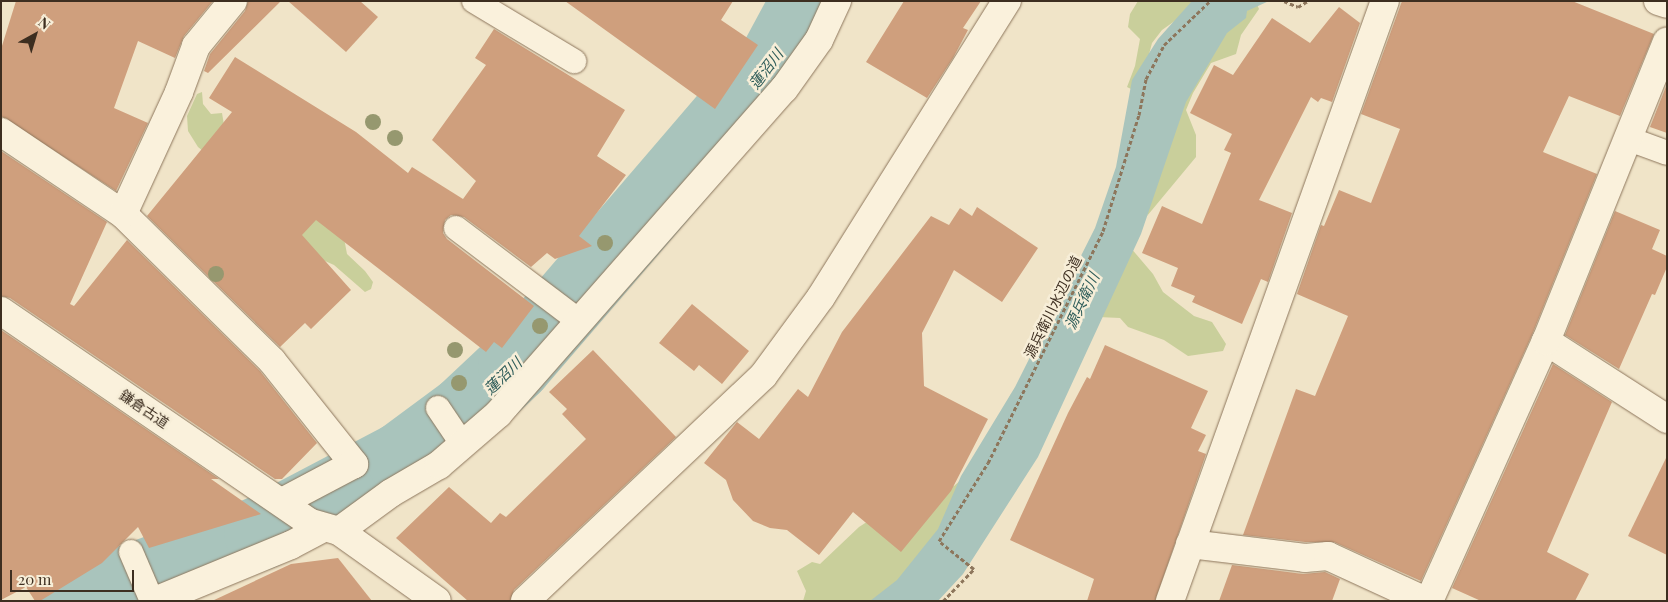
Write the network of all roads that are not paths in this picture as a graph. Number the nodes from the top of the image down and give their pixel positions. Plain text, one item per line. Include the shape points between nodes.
1 (233, 1) edge
2 (474, 1) edge
3 (837, 1) edge
4 (1007, 1) edge
5 (1385, 1) edge
6 (1658, 1) edge
7 (1667, 4) edge
8 (1667, 42) edge
9 (574, 61) dead end
10 (1, 132) edge
11 (1629, 139) junction
12 (1667, 153) edge
13 (123, 214) junction
14 (456, 228) dead end
15 (1, 312) edge
16 (568, 312) junction
17 (1546, 341) junction
18 (440, 410) dead end
19 (1667, 419) edge
20 (460, 440) junction
21 (285, 504) junction
22 (324, 527) junction
23 (1190, 544) junction
24 (132, 555) dead end
25 (151, 596) edge
26 (437, 601) edge
27 (525, 601) edge
28 (1170, 601) edge
29 (1428, 601) edge

1 - 13 street via 196,46 179,92
2 - 9 lane
3 - 16 street via 819,40 784,89
4 - 27 street via 821,297 763,376
5 - 23 street
6 - 7 street
8 - 11 street
10 - 13 street
11 - 12 lane
11 - 17 street
13 - 21 street via 272,361 354,464
14 - 16 lane
15 - 21 street, 鎌倉古道
16 - 20 street via 498,414
17 - 19 street
17 - 29 street
18 - 20 lane
20 - 22 street via 439,465
21 - 22 street, 鎌倉古道
22 - 25 street via 291,545
22 - 26 street
23 - 28 street
23 - 29 street via 1305,558 1328,556
24 - 25 lane

